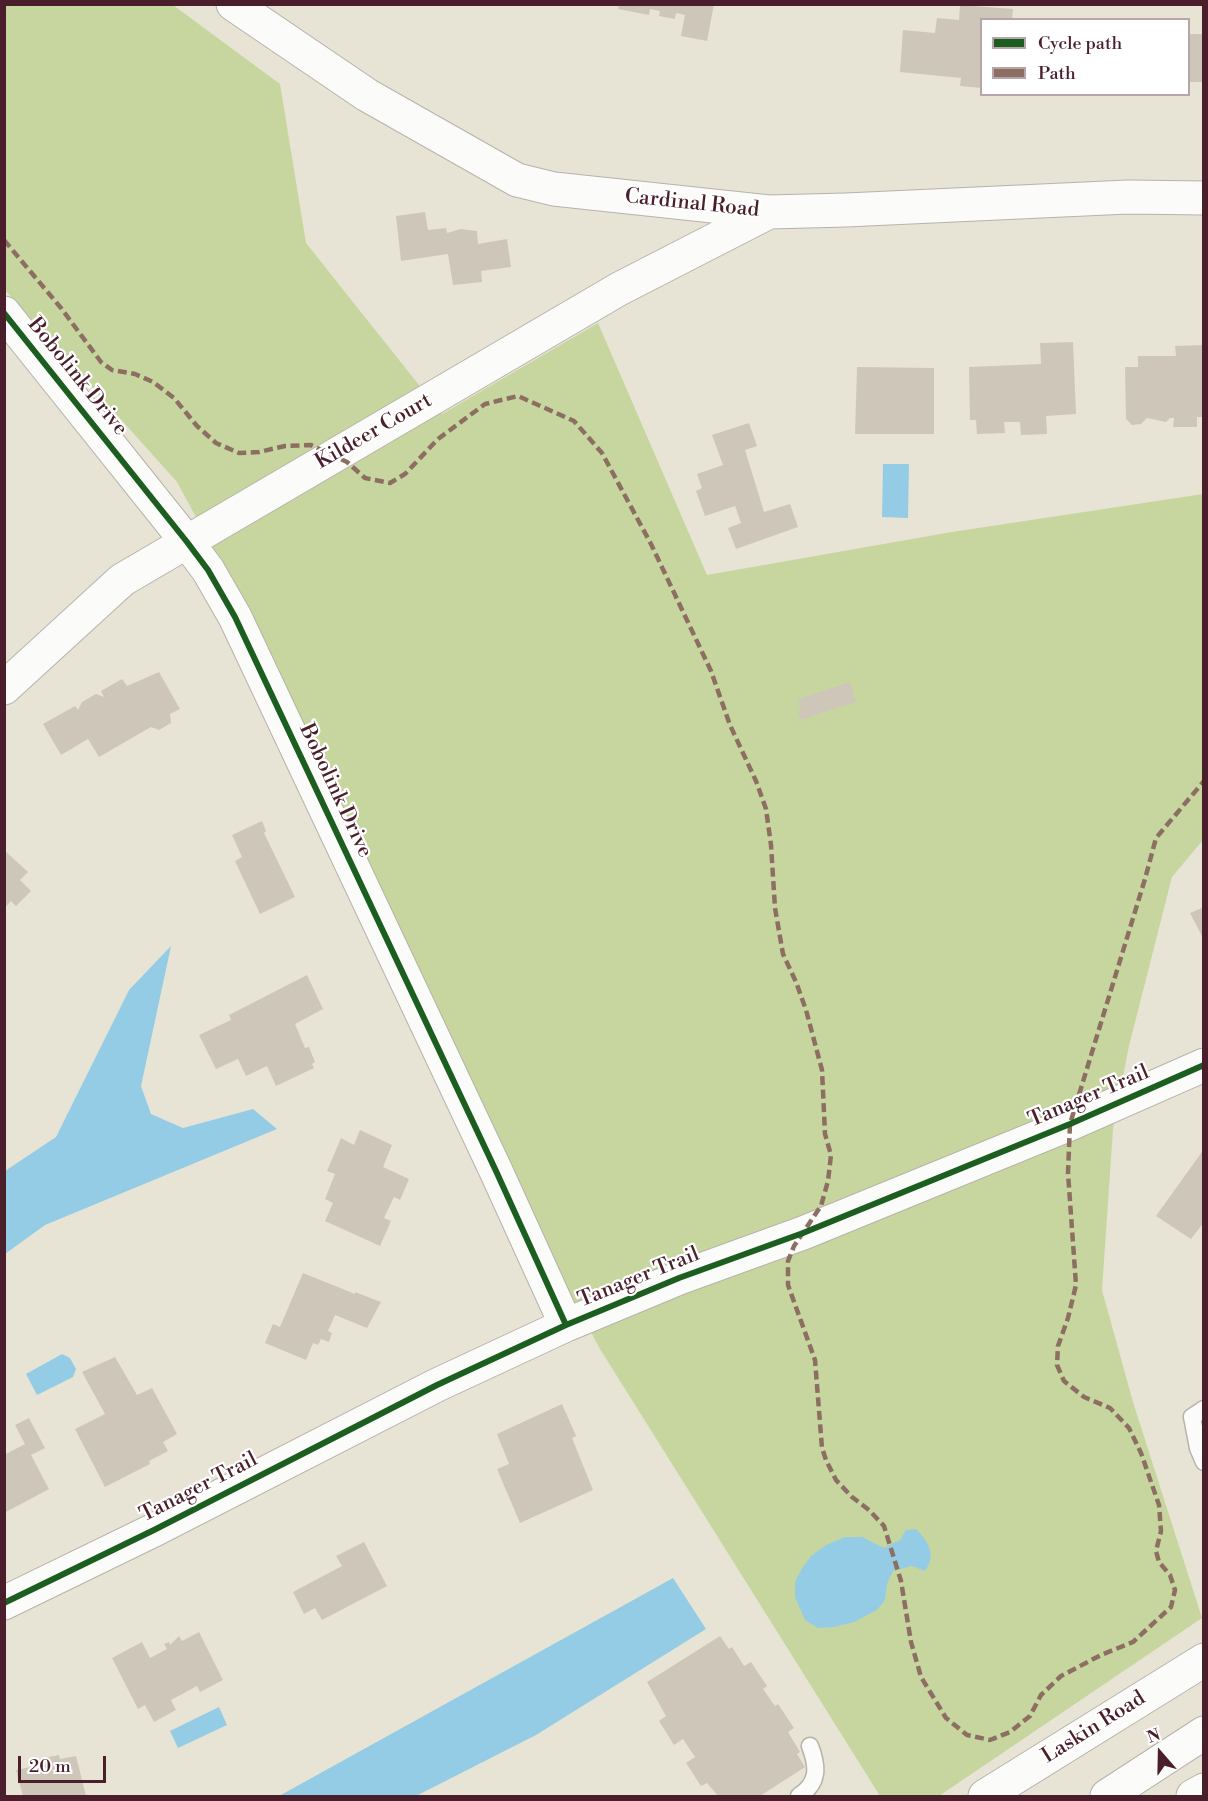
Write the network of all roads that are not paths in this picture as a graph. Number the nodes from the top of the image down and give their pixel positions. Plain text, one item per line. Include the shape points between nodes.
1 (233, 4) edge
2 (1203, 198) edge
3 (769, 212) junction
4 (4, 313) edge
5 (187, 542) junction
6 (4, 688) edge
7 (1203, 1065) edge
8 (566, 1325) junction
9 (1203, 1409) edge
10 (1203, 1462) edge
11 (4, 1603) edge
12 (1203, 1660) edge
13 (1203, 1733) edge
14 (810, 1746) dead end
15 (1203, 1790) edge
16 (799, 1797) edge
17 (984, 1797) edge
18 (1107, 1797) edge
19 (1193, 1797) edge

1 - 3 street, Cardinal Road via 367,95 517,180 554,189
2 - 3 street, Cardinal Road via 1128,197
3 - 5 street, Kildeer Court via 619,289
4 - 5 street, Bobolink Drive
5 - 6 street, Kildeer Court via 122,580
5 - 8 street, Bobolink Drive via 235,617
7 - 8 street, Tanager Trail via 796,1236 679,1278
8 - 11 street, Tanager Trail via 437,1384
9 - 10 lane via 1192,1417
12 - 17 street, Laskin Road
13 - 18 street
14 - 16 lane via 815,1776
15 - 19 street

